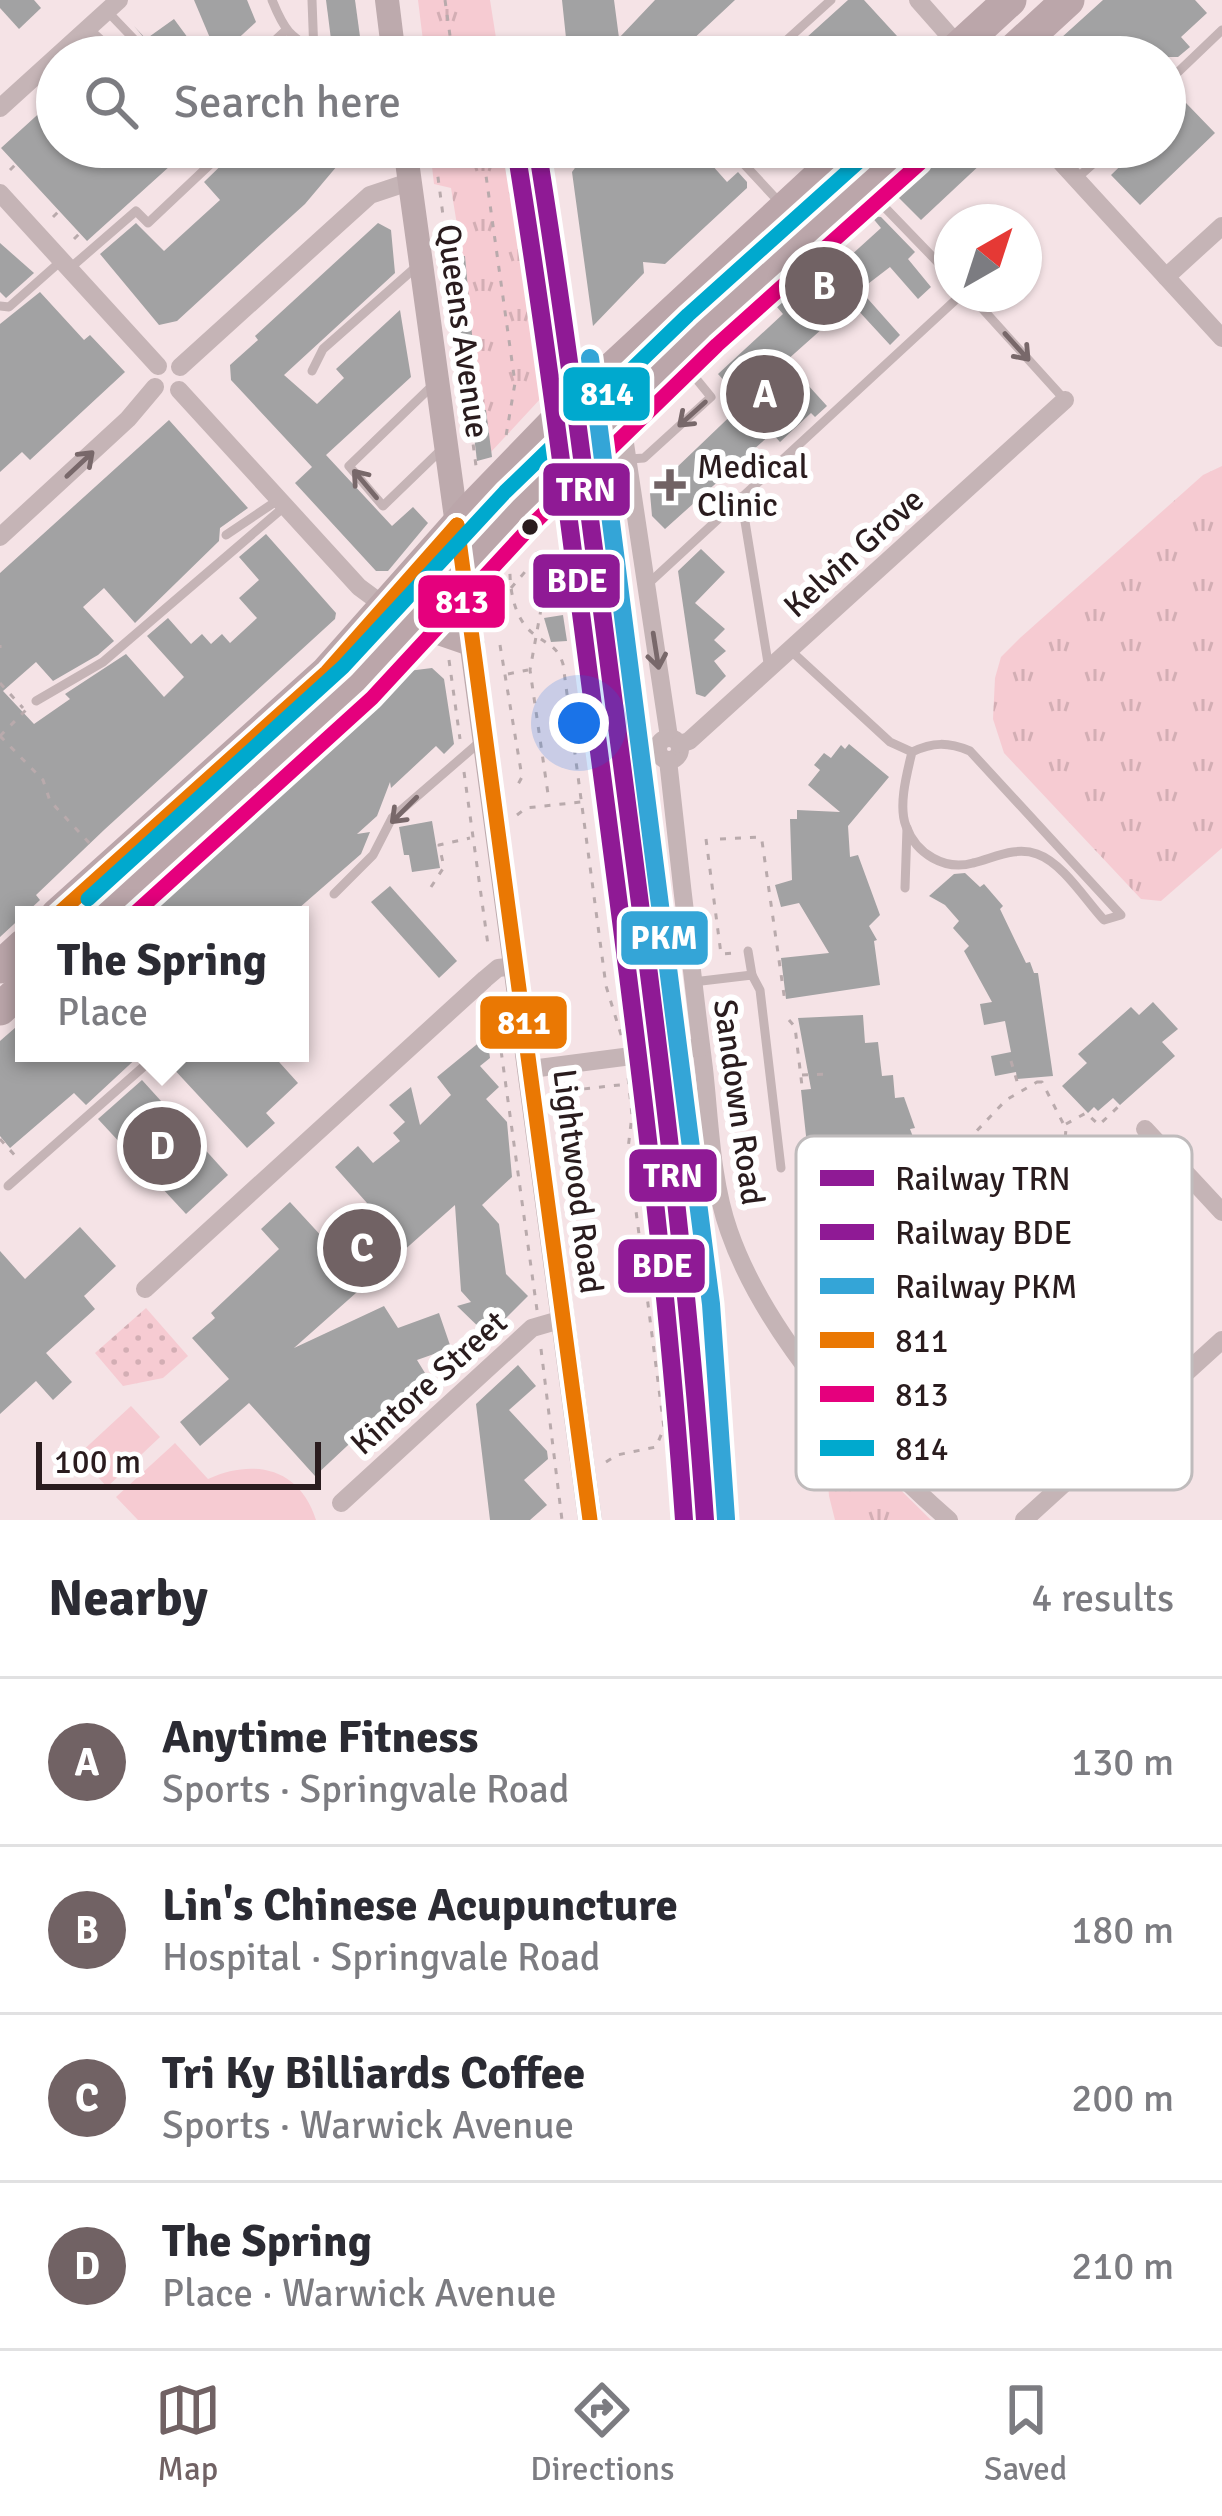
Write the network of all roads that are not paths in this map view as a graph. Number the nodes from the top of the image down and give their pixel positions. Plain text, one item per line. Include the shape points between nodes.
1 (272, 0) edge
2 (312, 0) edge
3 (387, 0) edge
4 (831, 0) edge
5 (918, 0) edge
6 (1010, 0) edge
7 (1068, 0) edge
8 (113, 5) edge
9 (88, 28) junction
10 (1222, 30) edge
11 (285, 32) junction
12 (79, 36) edge
13 (97, 36) edge
14 (136, 36) edge
15 (281, 36) edge
16 (289, 36) edge
17 (315, 36) edge
18 (391, 36) edge
19 (791, 36) edge
20 (945, 36) edge
21 (975, 36) edge
22 (1029, 36) edge
23 (1186, 64) edge
24 (36, 75) edge
25 (0, 108) edge
26 (200, 168) edge
27 (407, 168) edge
28 (748, 168) edge
29 (828, 168) edge
30 (883, 168) edge
31 (1066, 168) edge
32 (1088, 168) edge
33 (1076, 179) junction
34 (409, 182) junction
35 (864, 185) junction
36 (0, 193) edge
37 (785, 208) junction
38 (1222, 226) edge
39 (934, 260) edge
40 (420, 263) junction
41 (66, 265) junction
42 (1166, 277) junction
43 (0, 306) edge
44 (946, 312) edge
45 (983, 312) edge
46 (1222, 338) edge
47 (676, 355) junction
48 (158, 366) junction
49 (180, 368) junction
50 (312, 371) dead end
51 (439, 380) junction
52 (155, 387) junction
53 (179, 390) junction
54 (1065, 400) joint
55 (620, 410) junction
56 (447, 445) junction
57 (630, 459) junction
58 (741, 497) junction
59 (281, 503) junction
60 (457, 524) junction
61 (226, 535) dead end
62 (0, 537) edge
63 (461, 566) junction
64 (645, 586) junction
65 (399, 615) junction
66 (473, 645) junction
67 (790, 650) junction
68 (769, 669) junction
69 (36, 701) road end
70 (485, 737) junction
71 (672, 747) junction
72 (911, 752) junction
73 (907, 828) junction
74 (905, 888) dead end
75 (334, 894) dead end
76 (67, 906) edge
77 (112, 906) edge
78 (748, 951) road end
79 (516, 966) junction
80 (752, 976) junction
81 (693, 982) junction
82 (701, 1047) junction
83 (149, 1062) edge
84 (531, 1069) junction
85 (1145, 1129) dead end
86 (1151, 1136) edge
87 (781, 1168) dead end
88 (1192, 1180) edge
89 (8, 1186) dead end
90 (1222, 1212) edge
91 (146, 1289) dead end
92 (551, 1322) junction
93 (1222, 1340) edge
94 (796, 1349) edge
95 (1192, 1367) edge
96 (916, 1490) edge
97 (1057, 1490) edge
98 (341, 1502) dead end
99 (590, 1520) edge
100 (949, 1520) edge
101 (1024, 1520) edge

1 - 11 lane
2 - 17 lane
3 - 18 main road
4 - 19 lane
5 - 20 street
6 - 21 highway
7 - 22 highway
8 - 9 street
8 - 14 lane
9 - 12 street
9 - 13 lane
10 - 23 lane
11 - 15 lane
11 - 16 lane
24 - 25 street
26 - 41 lane via 148,223 136,211
27 - 34 main road, Queens Avenue
28 - 37 lane
29 - 37 highway
30 - 35 highway
31 - 33 street
32 - 33 lane
33 - 42 street
34 - 40 main road, Queens Avenue
34 - 49 street via 370,195
35 - 39 lane
35 - 47 highway
36 - 41 street
37 - 60 highway via 495,470
38 - 42 street
40 - 50 lane via 322,349
40 - 51 main road, Queens Avenue
41 - 43 lane
41 - 48 street
42 - 46 street
44 - 58 lane
45 -> 54 lane
47 - 55 highway
47 -> 57 lane via 711,397 644,458
48 - 49 street
48 - 52 street
49 - 53 street
51 - 56 main road, Queens Avenue
56 -> 51 lane via 383,506 349,466
52 - 53 street
62 -> 52 street
53 - 59 street
54 - 67 street, Kelvin Grove
55 - 57 street, Sandown Road
55 - 63 highway
56 - 60 main road, Queens Avenue
57 - 64 street, Sandown Road
58 - 64 lane
58 - 68 lane
59 - 61 lane
59 - 65 street via 359,587
59 - 69 lane via 103,662
60 - 63 highway
60 - 65 highway
63 - 65 highway
63 - 66 main road, Lightwood Road
64 -> 71 street, Sandown Road
65 - 66 main road
65 - 76 highway
65 - 77 highway via 358,682
66 - 70 main road, Lightwood Road
67 - 68 street, Kelvin Grove
67 - 72 lane
68 - 71 street, Kelvin Grove
70 -> 75 lane via 392,818 374,856
70 - 79 main road, Lightwood Road
71 - 81 street, Sandown Road
72 - 73 lane
72 - 73 lane via 951,743 970,752 1121,915 1104,920 1038,854 937,863
73 - 74 lane
78 - 80 lane
79 - 84 main road, Lightwood Road
79 - 91 street via 485,979
80 - 81 lane
80 - 87 lane
81 - 82 street, Sandown Road
82 - 84 street via 627,1049
82 - 94 street, Sandown Road via 723,1211 742,1261
83 - 89 lane
84 - 92 main road, Lightwood Road
85 - 86 street
88 - 90 street
92 - 98 street, Kintore Street
92 - 99 main road, Lightwood Road
93 - 95 street
96 - 100 street, Sandown Road
97 - 101 street

